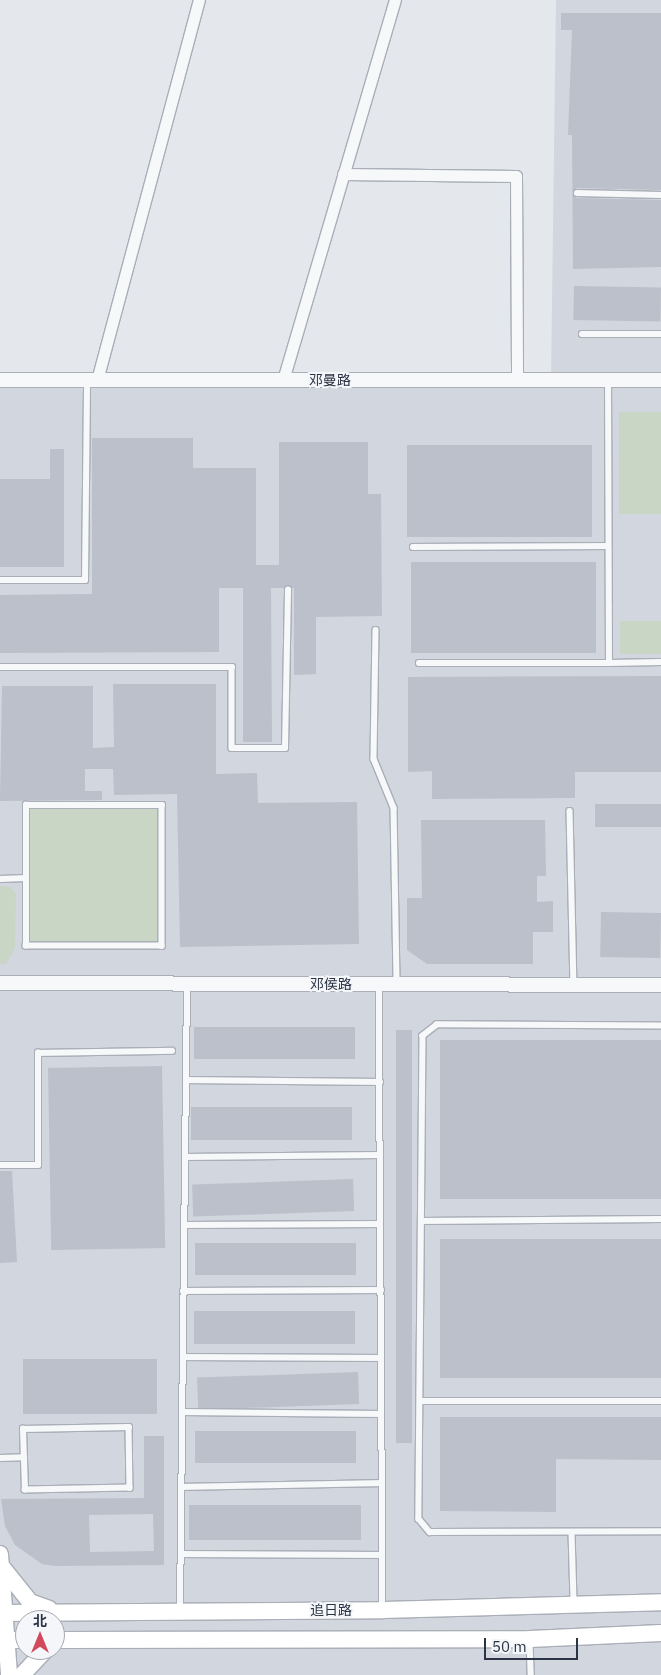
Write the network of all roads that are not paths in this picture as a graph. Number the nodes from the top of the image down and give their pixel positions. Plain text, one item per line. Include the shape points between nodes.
1 (199, 0) edge
2 (395, 0) edge
3 (343, 174) junction
4 (577, 193) dead end
5 (661, 195) edge
6 (582, 334) dead end
7 (661, 334) edge
8 (0, 380) edge
9 (92, 380) junction
10 (282, 380) junction
11 (517, 380) junction
12 (608, 380) junction
13 (661, 380) edge
14 (608, 546) junction
15 (413, 547) dead end
16 (0, 580) edge
17 (288, 590) dead end
18 (376, 630) dead end
19 (661, 662) edge
20 (419, 663) dead end
21 (609, 663) junction
22 (0, 667) edge
23 (570, 811) dead end
24 (26, 878) junction
25 (0, 879) edge
26 (0, 984) edge
27 (187, 984) junction
28 (379, 984) junction
29 (397, 984) junction
30 (574, 984) junction
31 (661, 985) edge
32 (661, 1026) edge
33 (172, 1051) dead end
34 (186, 1080) junction
35 (380, 1082) junction
36 (380, 1155) junction
37 (185, 1157) junction
38 (0, 1165) edge
39 (661, 1219) edge
40 (421, 1221) junction
41 (380, 1224) junction
42 (184, 1225) junction
43 (184, 1290) junction
44 (381, 1290) junction
45 (183, 1357) junction
46 (381, 1358) junction
47 (420, 1401) junction
48 (661, 1401) edge
49 (182, 1412) junction
50 (382, 1414) junction
51 (24, 1457) junction
52 (0, 1458) edge
53 (382, 1483) junction
54 (182, 1487) junction
55 (661, 1531) edge
56 (572, 1533) junction
57 (181, 1554) junction
58 (382, 1555) junction
59 (0, 1559) edge
60 (661, 1602) edge
61 (574, 1604) junction
62 (52, 1610) edge
63 (382, 1610) junction
64 (180, 1611) junction
65 (65, 1612) edge
66 (2, 1613) edge
67 (15, 1613) edge
68 (661, 1633) edge
69 (530, 1639) junction
70 (3, 1640) edge
71 (65, 1642) edge
72 (36, 1660) edge
73 (9, 1675) edge
74 (22, 1675) edge
75 (532, 1675) edge

1 - 9 street
2 - 3 street
3 - 10 street
3 - 11 street via 516,176
4 - 5 lane
6 - 7 lane
8 - 9 street, 邓曼路
9 - 10 street, 邓曼路
9 - 16 lane via 85,580
10 - 11 street, 邓曼路
11 - 12 street, 邓曼路
12 - 13 street, 邓曼路
12 - 14 lane
14 - 15 lane
14 - 21 lane
17 - 22 lane via 285,748 232,748 232,667
18 - 29 lane via 374,759 394,808
19 - 21 lane
20 - 21 lane
23 - 30 lane
24 - 24 lane via 26,946 162,946 162,805 26,805
24 - 25 lane
26 - 27 street, 邓侯路
27 - 28 street, 邓侯路
27 - 34 lane
28 - 29 street, 邓侯路
28 - 35 lane
29 - 30 street, 邓侯路
30 - 31 street, 邓侯路
32 - 40 lane via 437,1025 423,1036
33 - 38 lane via 38,1053 38,1165
34 - 35 lane
34 - 37 lane
35 - 36 lane
36 - 37 lane
36 - 41 lane
37 - 42 lane
39 - 40 lane
40 - 47 lane
41 - 42 lane
41 - 44 lane
42 - 43 lane
43 - 44 lane
43 - 45 lane
44 - 46 lane
45 - 46 lane
45 - 49 lane
46 - 50 lane
47 - 48 lane
47 - 56 lane via 419,1519 430,1532
49 - 50 lane
49 - 54 lane
50 - 53 lane
51 - 51 lane via 23,1429 129,1427 130,1488 25,1490
51 - 52 lane
53 - 54 lane
53 - 58 lane
54 - 57 lane
55 - 56 lane
56 - 61 lane
57 - 58 lane
57 - 64 lane
58 - 63 lane
59 - 62 main road via 15,1588 30,1602
59 - 66 main road
60 - 61 main road, 追日路
61 - 63 main road, 追日路
63 - 64 main road, 追日路
64 - 65 main road, 追日路
66 - 67 main road, 追日路
66 - 70 main road
68 - 69 main road
69 - 71 main road
69 - 75 lane
70 - 73 main road
72 - 74 main road

